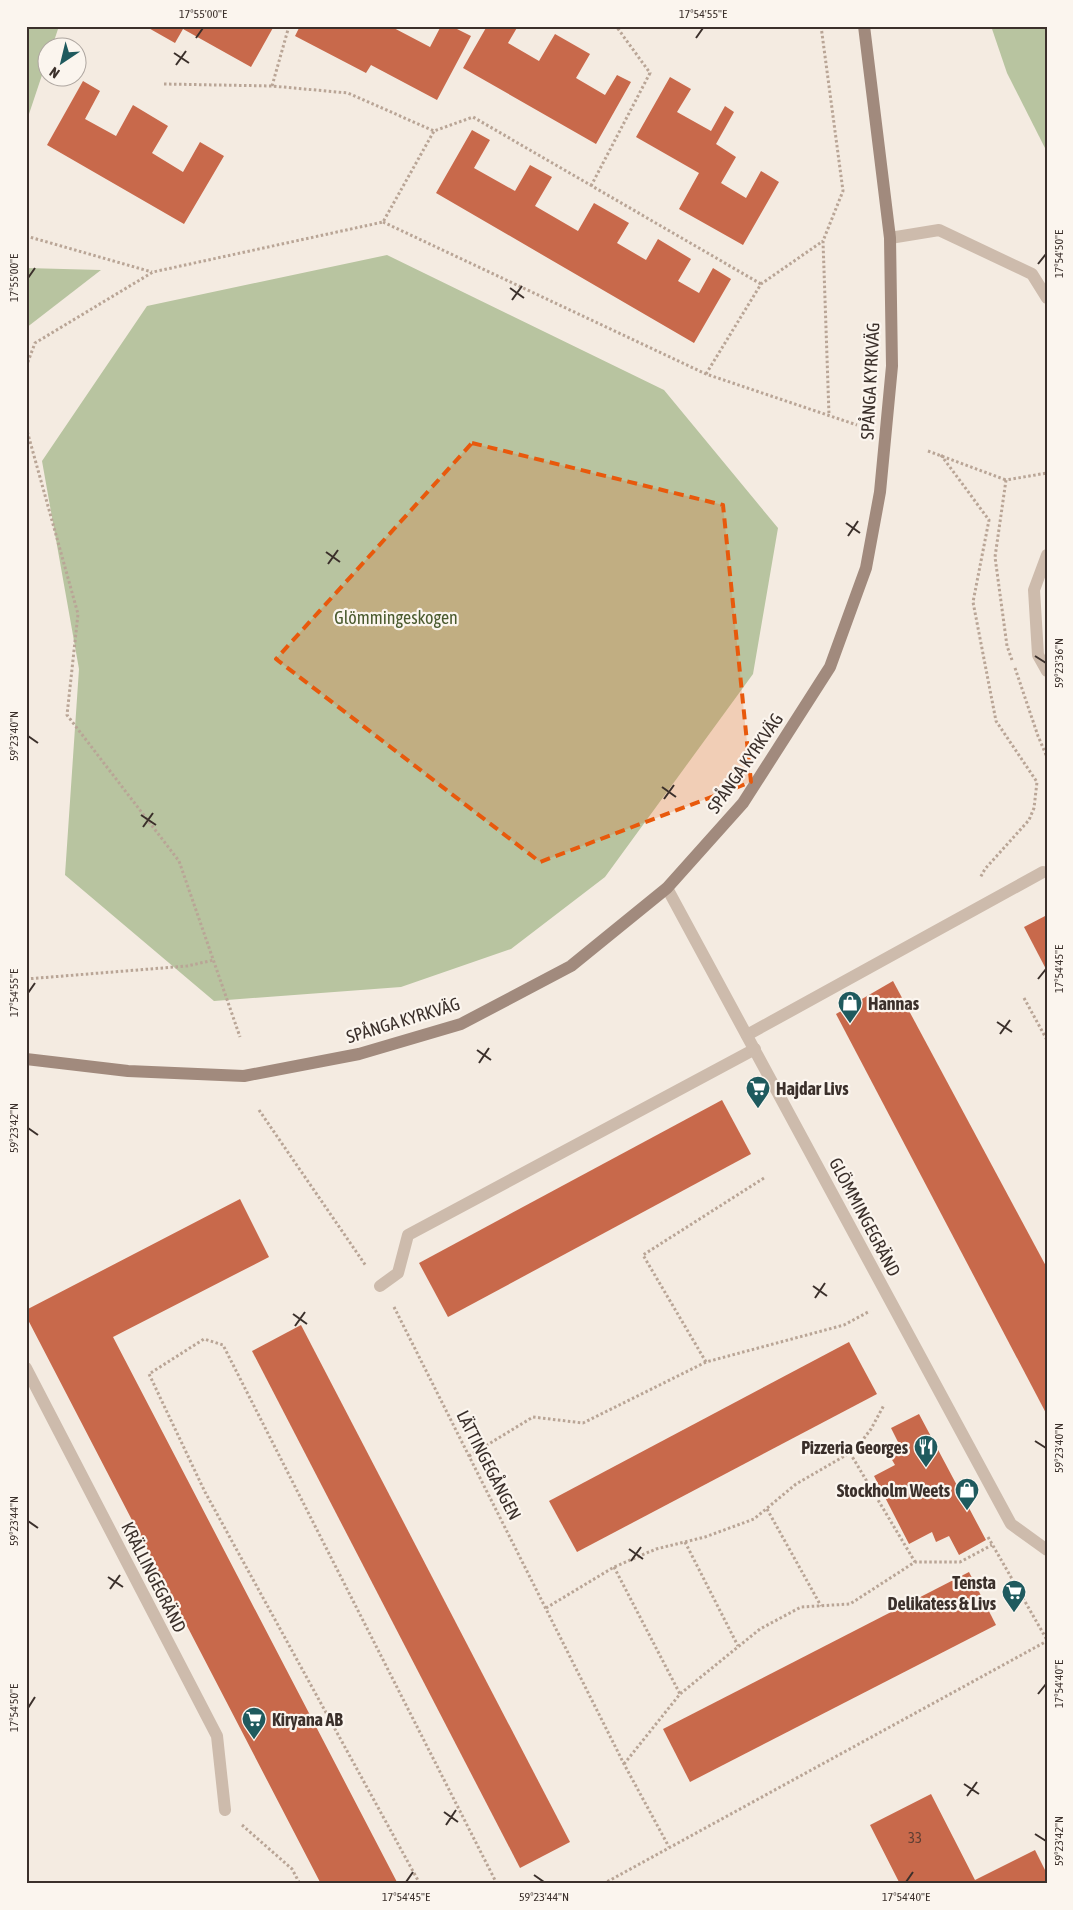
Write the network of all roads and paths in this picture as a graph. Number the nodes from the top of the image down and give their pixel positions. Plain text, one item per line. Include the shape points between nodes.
1 (289, 26) edge
2 (616, 26) edge
3 (821, 26) edge
4 (864, 26) edge
5 (164, 84) dead end
6 (272, 86) junction
7 (434, 131) junction
8 (591, 186) junction
9 (383, 222) junction
10 (26, 236) edge
11 (890, 238) junction
12 (824, 241) junction
13 (153, 272) junction
14 (761, 284) junction
15 (1047, 298) edge
16 (26, 367) edge
17 (706, 374) junction
18 (829, 415) junction
19 (857, 425) dead end
20 (26, 427) edge
21 (928, 451) dead end
22 (941, 455) junction
23 (1006, 480) dead end
24 (1047, 555) edge
25 (1047, 671) edge
26 (1001, 851) dead end
27 (1043, 872) dead end
28 (668, 888) junction
29 (214, 960) junction
30 (26, 979) edge
31 (1024, 998) dead end
32 (747, 1035) junction
33 (240, 1037) dead end
34 (1047, 1040) edge
35 (754, 1049) junction
36 (26, 1059) edge
37 (259, 1110) dead end
38 (764, 1178) dead end
39 (380, 1286) junction
40 (871, 1310) dead end
41 (706, 1362) junction
42 (26, 1368) edge
43 (884, 1405) dead end
44 (850, 1453) junction
45 (469, 1456) junction
46 (767, 1509) junction
47 (685, 1542) junction
48 (992, 1545) dead end
49 (1047, 1550) edge
50 (915, 1562) junction
51 (614, 1567) junction
52 (821, 1606) junction
53 (546, 1608) junction
54 (1047, 1641) edge
55 (738, 1646) junction
56 (680, 1694) junction
57 (624, 1764) junction
58 (225, 1810) joint
59 (669, 1847) junction
60 (606, 1883) edge
61 (300, 1884) edge
62 (420, 1884) edge
63 (497, 1884) edge

1 - 6 path
2 - 8 path via 650,73
3 - 12 path via 843,191
4 - 11 street, SPÅNGA KYRKVÄG
5 - 6 path
6 - 7 path via 348,93
7 - 8 path via 472,117
7 - 9 path
8 - 14 path
9 - 13 path
9 - 17 path
10 - 13 path
11 - 15 street via 939,230 1032,274
11 - 28 street, SPÅNGA KYRKVÄG via 892,366 880,492 866,568 830,667 742,803
12 - 14 path
12 - 18 path
13 - 16 path via 35,343
14 - 17 path
17 - 18 path
18 - 19 path
20 - 29 path via 78,614 67,715 179,861
21 - 22 path
22 - 23 path
22 - 26 path via 989,520 973,602 996,721 1036,782 1034,808 1029,820
24 - 25 street via 1034,590 1038,655
27 - 32 street
28 - 32 street, GLÖMMINGEGRÄND
28 - 36 street, SPÅNGA KYRKVÄG via 571,966 461,1024 359,1054 244,1076 128,1071
29 - 30 path via 187,966
29 - 33 path
31 - 34 path
32 - 35 street, GLÖMMINGEGRÄND
35 - 39 street via 408,1235 398,1273
35 - 49 street, GLÖMMINGEGRÄND via 1011,1524
37 - 39 path, LÄTTINGEGÅNGEN
38 - 41 path via 643,1255
39 - 45 path, LÄTTINGEGÅNGEN via 392,1303
40 - 41 path via 844,1325
41 - 45 path via 583,1422 534,1417
42 - 58 street, KRÄLLINGEGRÄND via 217,1736
43 - 44 path via 871,1429
44 - 46 path via 796,1484
44 - 50 path
45 - 53 path, LÄTTINGEGÅNGEN
46 - 47 path via 754,1519
46 - 52 path
47 - 51 path via 656,1549
47 - 55 path
48 - 50 path via 960,1562
50 - 52 path via 850,1604
51 - 53 path
51 - 56 path
52 - 55 path via 801,1608 760,1629
53 - 57 path, LÄTTINGEGÅNGEN
54 - 59 path
55 - 56 path
56 - 57 path
57 - 59 path, LÄTTINGEGÅNGEN
58 - 61 path via 292,1869
59 - 60 path
62 - 63 path via 206,1492 149,1374 204,1339 223,1345

